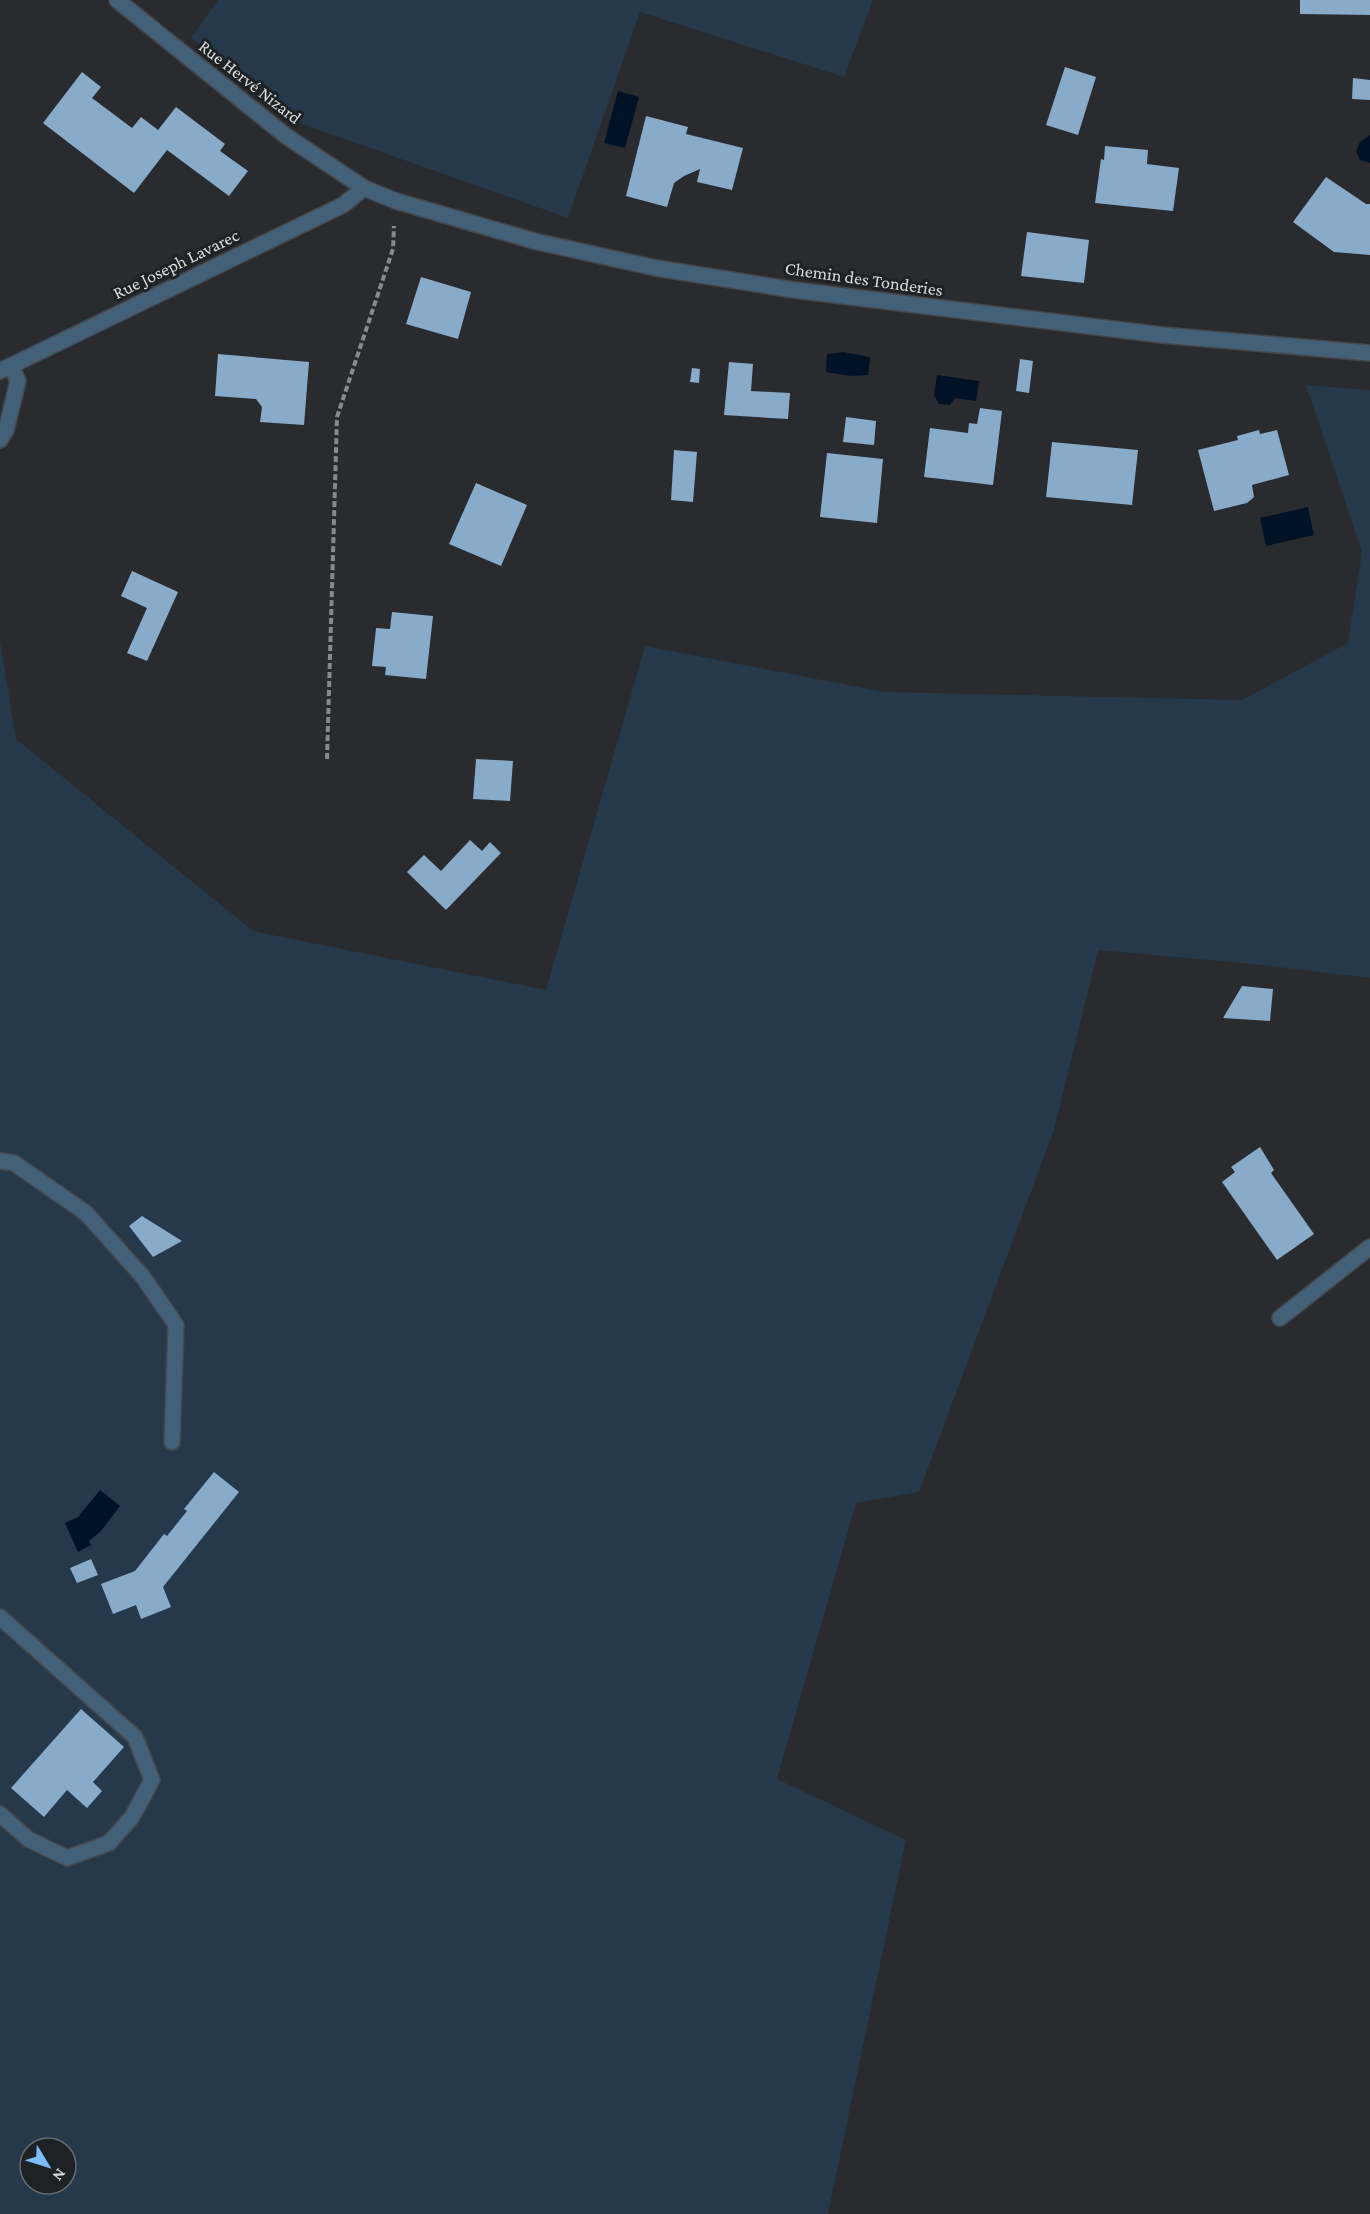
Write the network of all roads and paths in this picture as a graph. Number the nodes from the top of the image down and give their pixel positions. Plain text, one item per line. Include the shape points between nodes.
1 (117, 0) edge
2 (364, 188) junction
3 (396, 201) junction
4 (1370, 353) edge
5 (6, 368) edge
6 (0, 440) edge
7 (327, 759) dead end
8 (0, 1161) edge
9 (1370, 1247) edge
10 (1280, 1318) dead end
11 (172, 1442) dead end
12 (0, 1617) edge
13 (0, 1814) edge

1 - 2 street, Rue Hervé Nizard via 286,136
2 - 3 street, Chemin des Tonderies
2 - 5 street, Rue Joseph Lavarec via 343,205
3 - 4 street, Chemin des Tonderies via 534,241 656,268 794,290 1162,335
3 - 7 path via 393,249 337,417
5 - 6 street via 18,381
8 - 11 street via 14,1163 86,1213 143,1277 176,1325
9 - 10 street
12 - 13 street via 135,1737 152,1780 132,1817 109,1842 67,1858 28,1839

